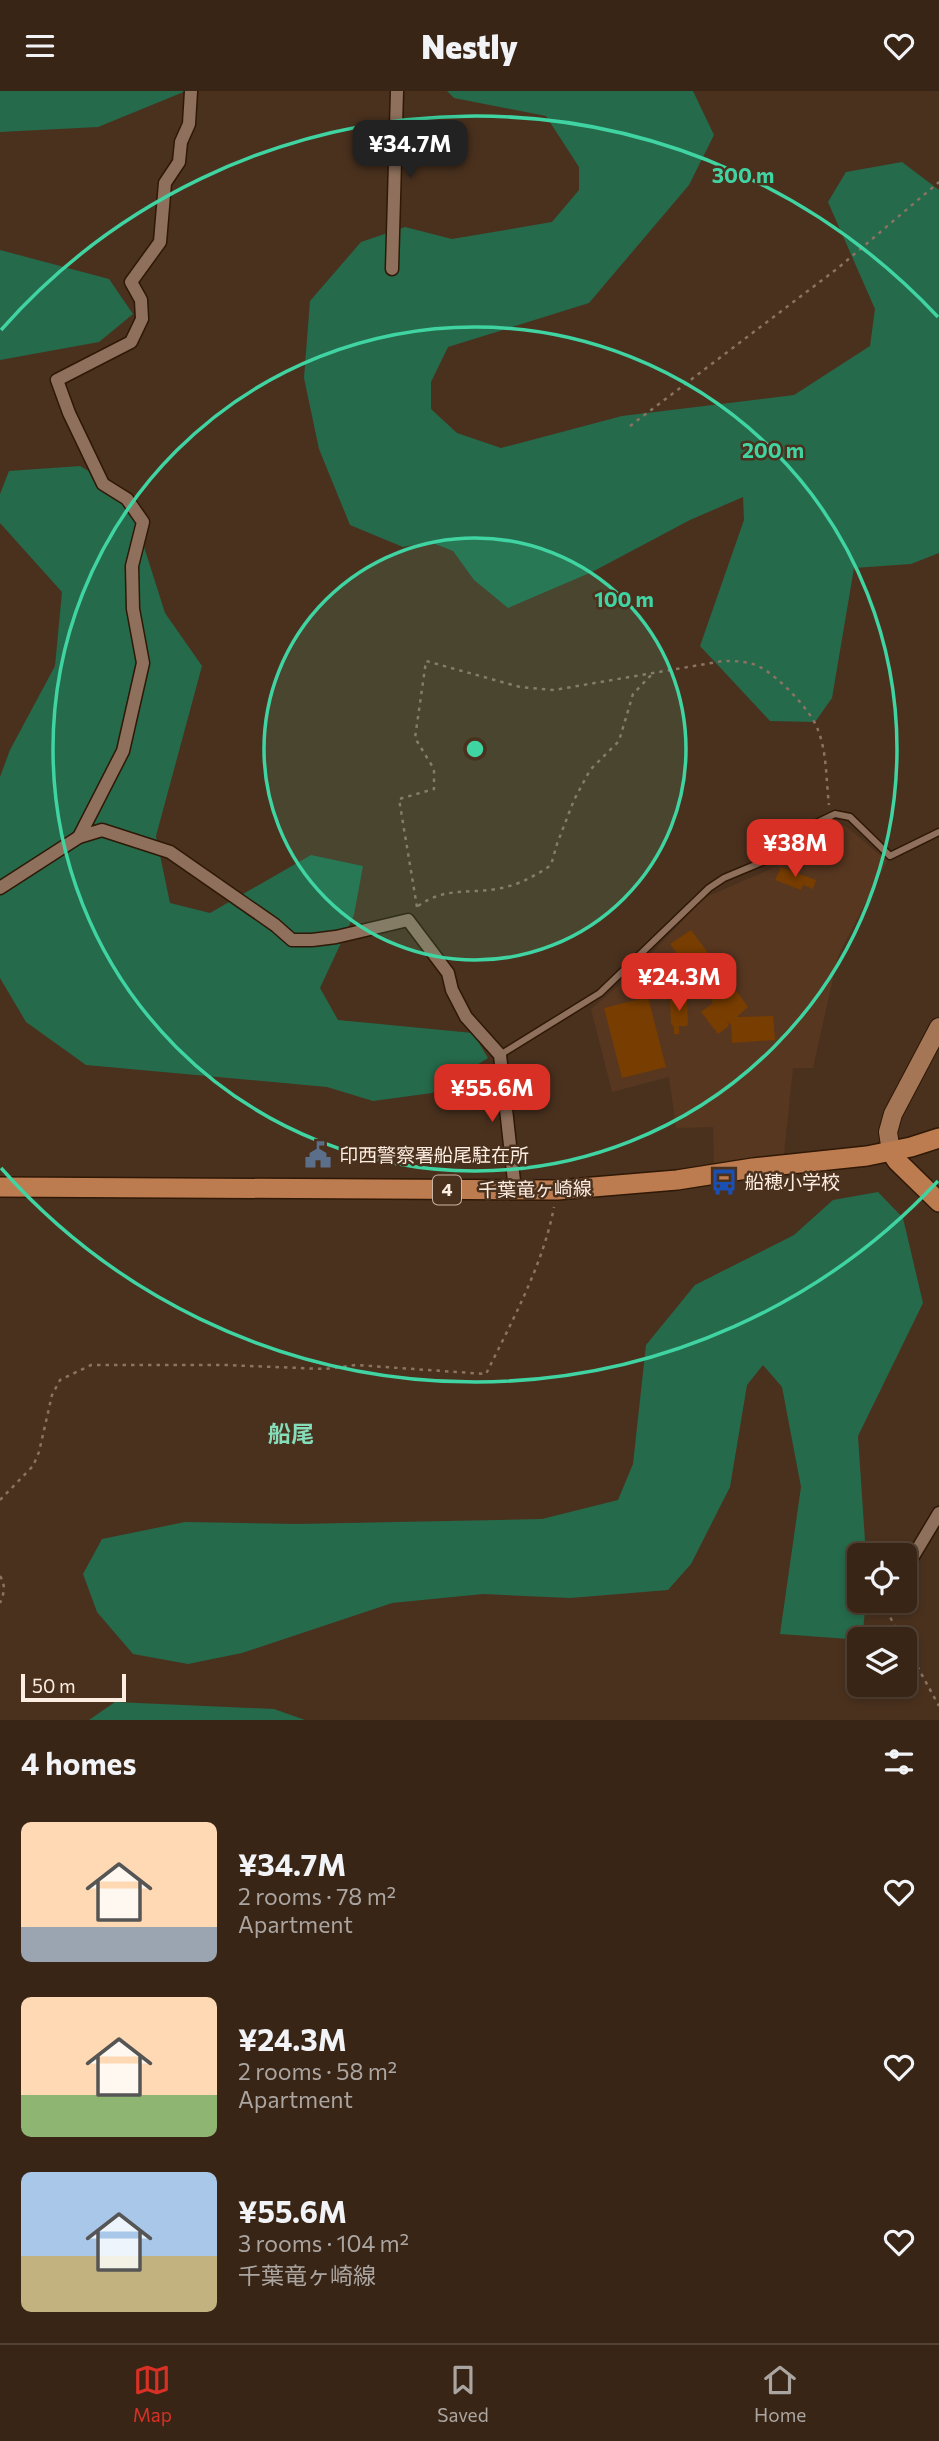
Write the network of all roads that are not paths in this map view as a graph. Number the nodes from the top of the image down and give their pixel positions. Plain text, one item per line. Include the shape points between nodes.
1 (191, 91) edge
2 (397, 91) edge
3 (392, 269) dead end
4 (939, 832) edge
5 (79, 837) junction
6 (0, 888) edge
7 (939, 1027) edge
8 (500, 1055) junction
9 (939, 1138) edge
10 (891, 1152) junction
11 (0, 1188) edge
12 (515, 1190) junction
13 (939, 1202) edge
14 (939, 1513) edge
15 (917, 1550) edge

1 - 5 street via 180,162 165,183 160,242 131,282 141,300 142,319 131,342 57,380 103,484 127,499 143,522 132,566 133,609 143,663 123,751
2 - 3 street
4 - 8 lane via 890,856 850,817 830,815 772,858 709,888 600,993
5 - 6 street
5 - 8 street via 102,830 170,852 292,940 336,937 408,920 448,973 466,1017
7 - 10 street via 893,1114 888,1132
8 - 12 street
9 - 10 main road, 千葉竜ヶ崎線 / 4
10 - 12 main road, 千葉竜ヶ崎線 / 4 via 677,1180
10 - 13 main road
11 - 12 main road, 千葉竜ヶ崎線 / 4
14 - 15 street

